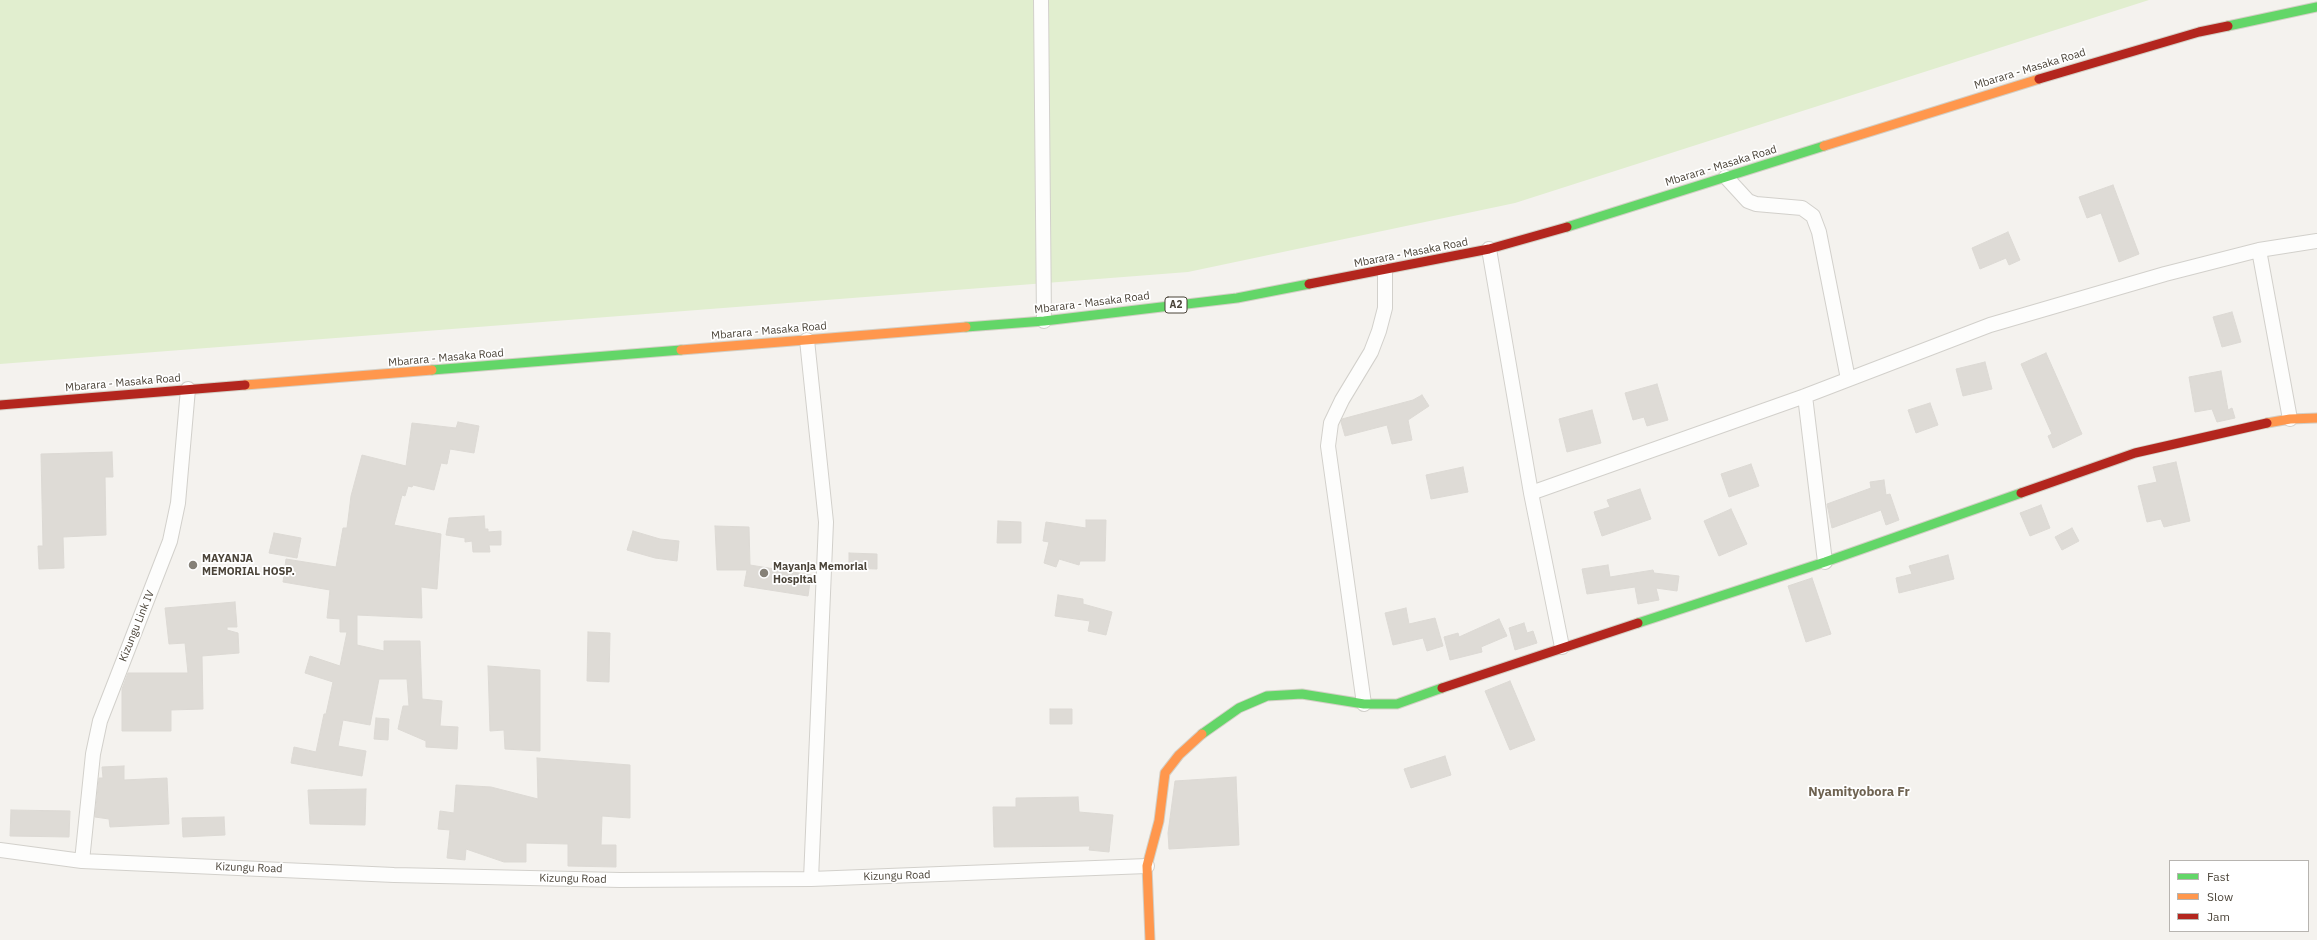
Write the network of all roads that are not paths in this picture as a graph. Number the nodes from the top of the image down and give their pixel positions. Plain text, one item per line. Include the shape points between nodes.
1 (1041, 0) edge
2 (2317, 7) edge
3 (1726, 177) junction
4 (2317, 241) edge
5 (1489, 249) junction
6 (2259, 250) junction
7 (1385, 271) junction
8 (1044, 321) junction
9 (807, 340) junction
10 (1848, 379) junction
11 (188, 389) junction
12 (1805, 396) junction
13 (0, 405) edge
14 (2317, 418) edge
15 (2290, 419) junction
16 (1531, 492) junction
17 (1825, 562) junction
18 (1562, 647) junction
19 (1364, 704) junction
20 (0, 850) edge
21 (82, 861) junction
22 (1147, 866) junction
23 (811, 879) junction
24 (1150, 940) edge

1 - 8 street
2 - 3 main road, Mbarara - Masaka Road / A2 via 2192,34 2012,86
3 - 5 main road, Mbarara - Masaka Road / A2
3 - 10 street via 1740,194 1752,202 1802,208 1813,216 1820,232
4 - 6 street
5 - 7 main road, Mbarara - Masaka Road / A2
5 - 16 street
6 - 10 street via 2165,274 1990,325
6 - 15 street
7 - 8 main road, Mbarara - Masaka Road / A2 via 1237,298
7 - 19 street via 1385,308 1379,331 1371,352 1331,423 1328,446
8 - 9 main road, Mbarara - Masaka Road / A2
9 - 11 main road, Mbarara - Masaka Road / A2 via 381,376
9 - 23 street via 826,522
10 - 12 street
11 - 13 main road, Mbarara - Masaka Road / A2
11 - 21 street, Kizungu Link IV via 178,503 170,541 100,721
12 - 16 street
12 - 17 street
14 - 15 main road
15 - 17 main road via 2135,453
16 - 18 street
17 - 18 main road
18 - 19 main road via 1397,704
19 - 22 main road via 1302,694 1267,696 1239,708 1209,728 1179,755 1165,773 1159,821
20 - 21 street, Kizungu Road
21 - 23 street, Kizungu Road via 425,876 620,880
22 - 23 street, Kizungu Road
22 - 24 main road

